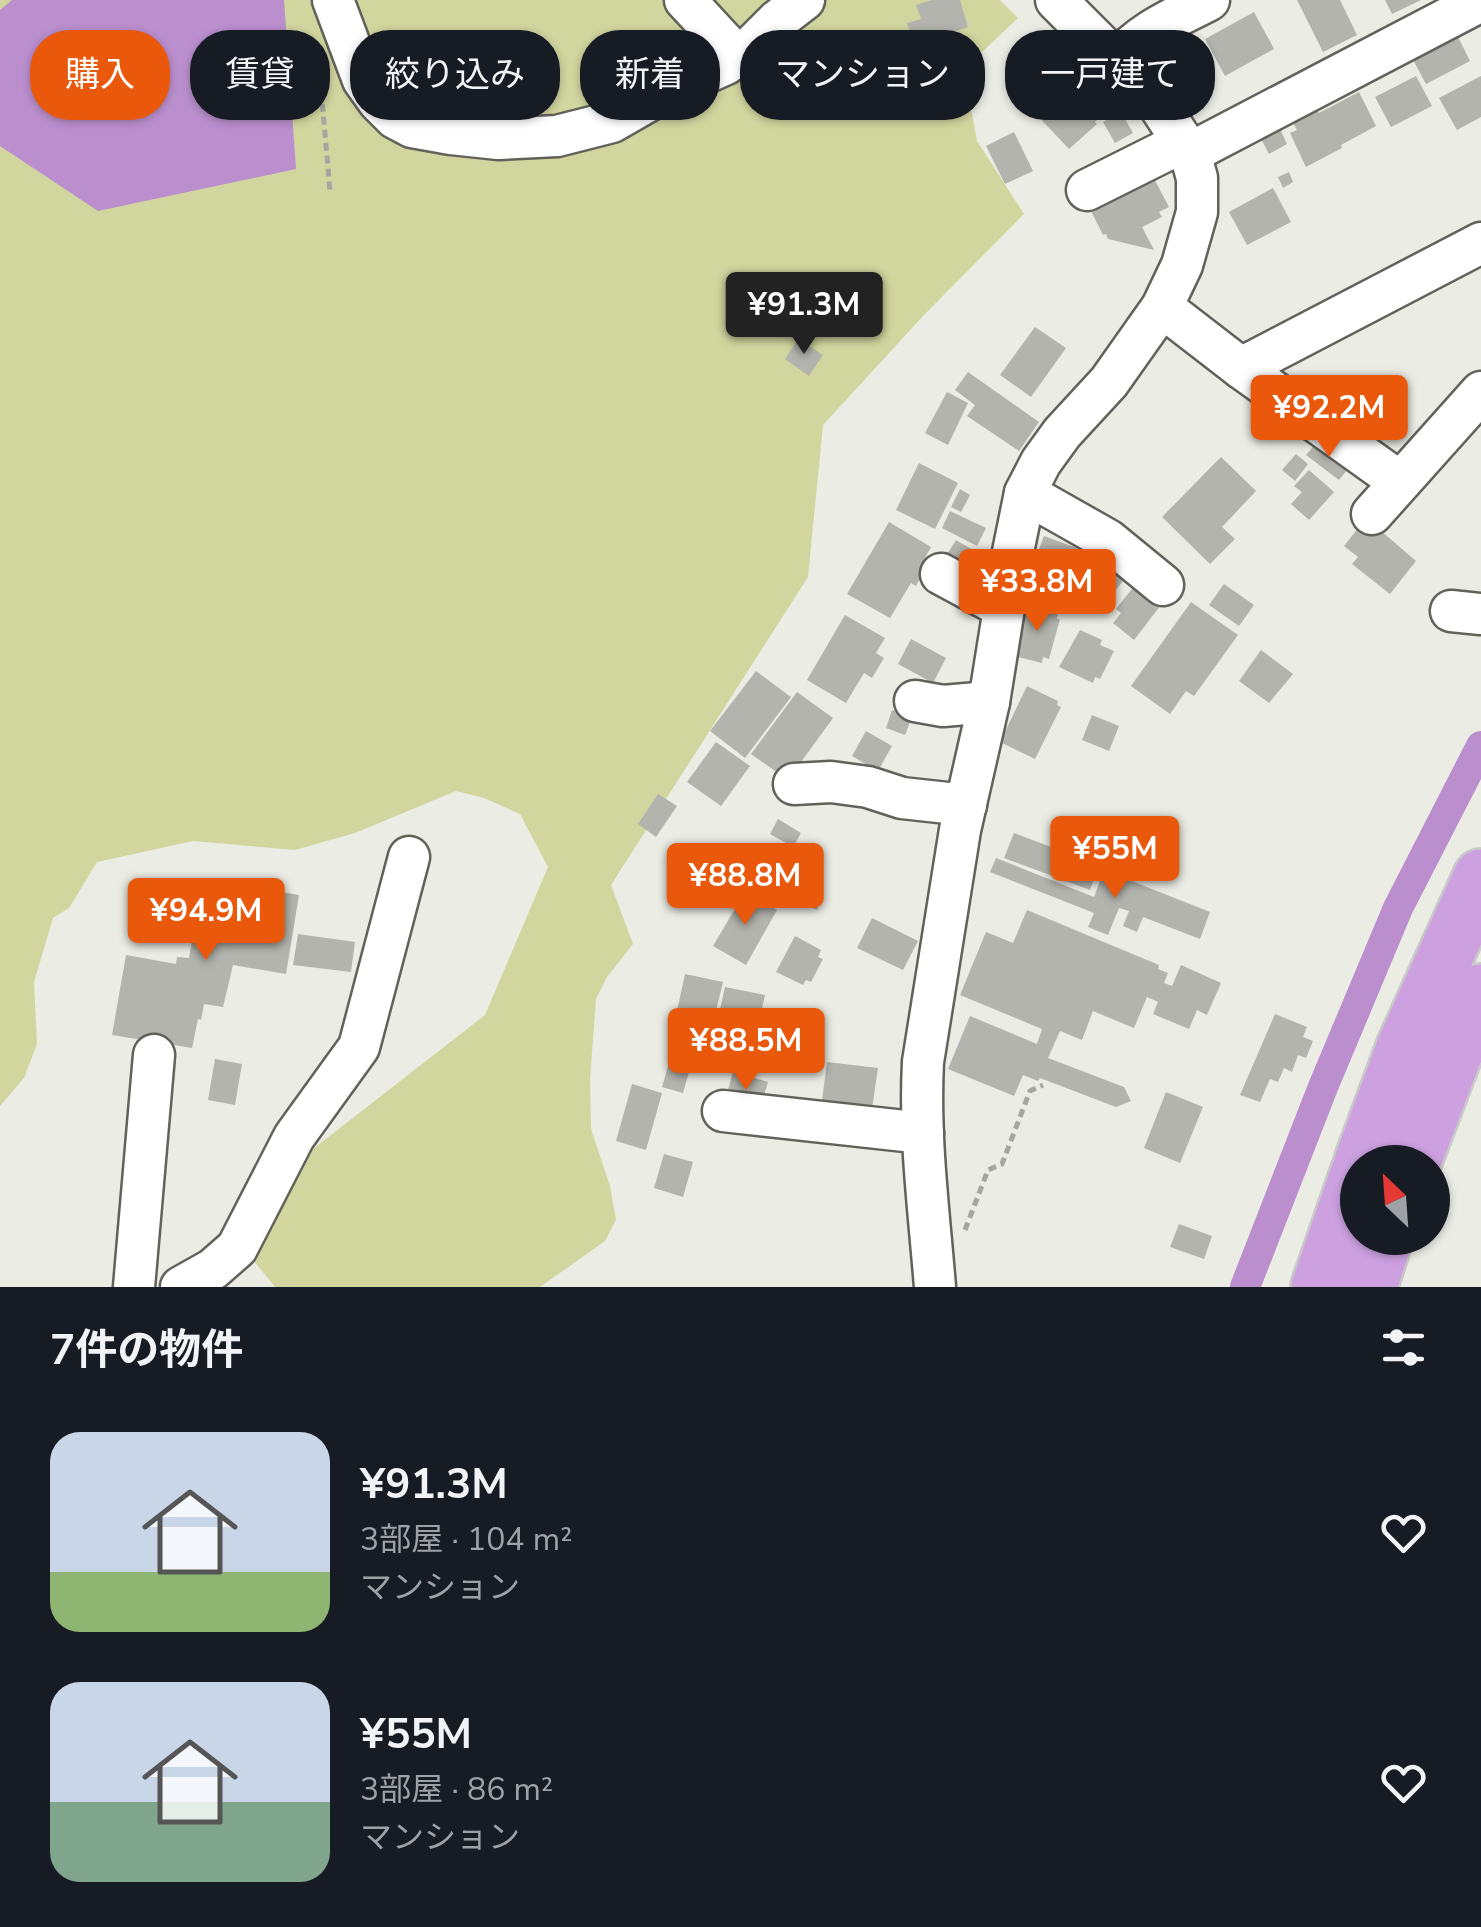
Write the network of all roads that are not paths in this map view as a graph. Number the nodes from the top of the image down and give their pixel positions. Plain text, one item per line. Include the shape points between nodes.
1 (332, 0) edge
2 (685, 0) edge
3 (804, 0) edge
4 (1056, 0) edge
5 (1208, 0) edge
6 (1481, 1) edge
7 (1086, 30) edge
8 (1151, 30) edge
9 (737, 56) junction
10 (1169, 120) edge
11 (1187, 147) junction
12 (1087, 190) dead end
13 (1481, 243) edge
14 (1162, 307) junction
15 (1240, 368) junction
16 (1481, 392) edge
17 (1400, 482) junction
18 (1026, 494) junction
19 (1372, 514) dead end
20 (941, 574) dead end
21 (1163, 585) dead end
22 (1004, 608) junction
23 (915, 701) dead end
24 (989, 702) junction
25 (794, 784) dead end
26 (966, 805) junction
27 (409, 857) dead end
28 (1481, 877) edge
29 (1481, 992) edge
30 (154, 1055) dead end
31 (723, 1110) dead end
32 (923, 1133) junction
33 (1368, 1145) edge
34 (1419, 1145) edge
35 (1340, 1226) edge
36 (1379, 1255) edge
37 (134, 1287) edge
38 (181, 1287) edge
39 (934, 1287) edge
40 (1319, 1287) edge
41 (1369, 1287) edge

1 - 9 street via 378,101 412,127 451,134 556,136 612,122
2 - 9 street
3 - 9 street
4 - 7 street
5 - 8 street
6 - 11 street
10 - 11 street
11 - 12 street
11 - 14 street via 1197,178 1197,212
13 - 15 street
14 - 15 street
14 - 18 street via 1109,382 1062,433
15 - 17 street
16 - 17 street
17 - 19 street
18 - 21 street via 1108,540
18 - 22 street
20 - 22 street
22 - 24 street
23 - 24 street
24 - 26 street
25 - 26 street via 831,782
26 - 32 street via 923,1062
27 - 38 street via 359,1046 294,1137 237,1248
28 - 33 highway
29 - 34 highway
30 - 37 street
31 - 32 street
32 - 39 street
35 - 40 highway
36 - 41 highway

